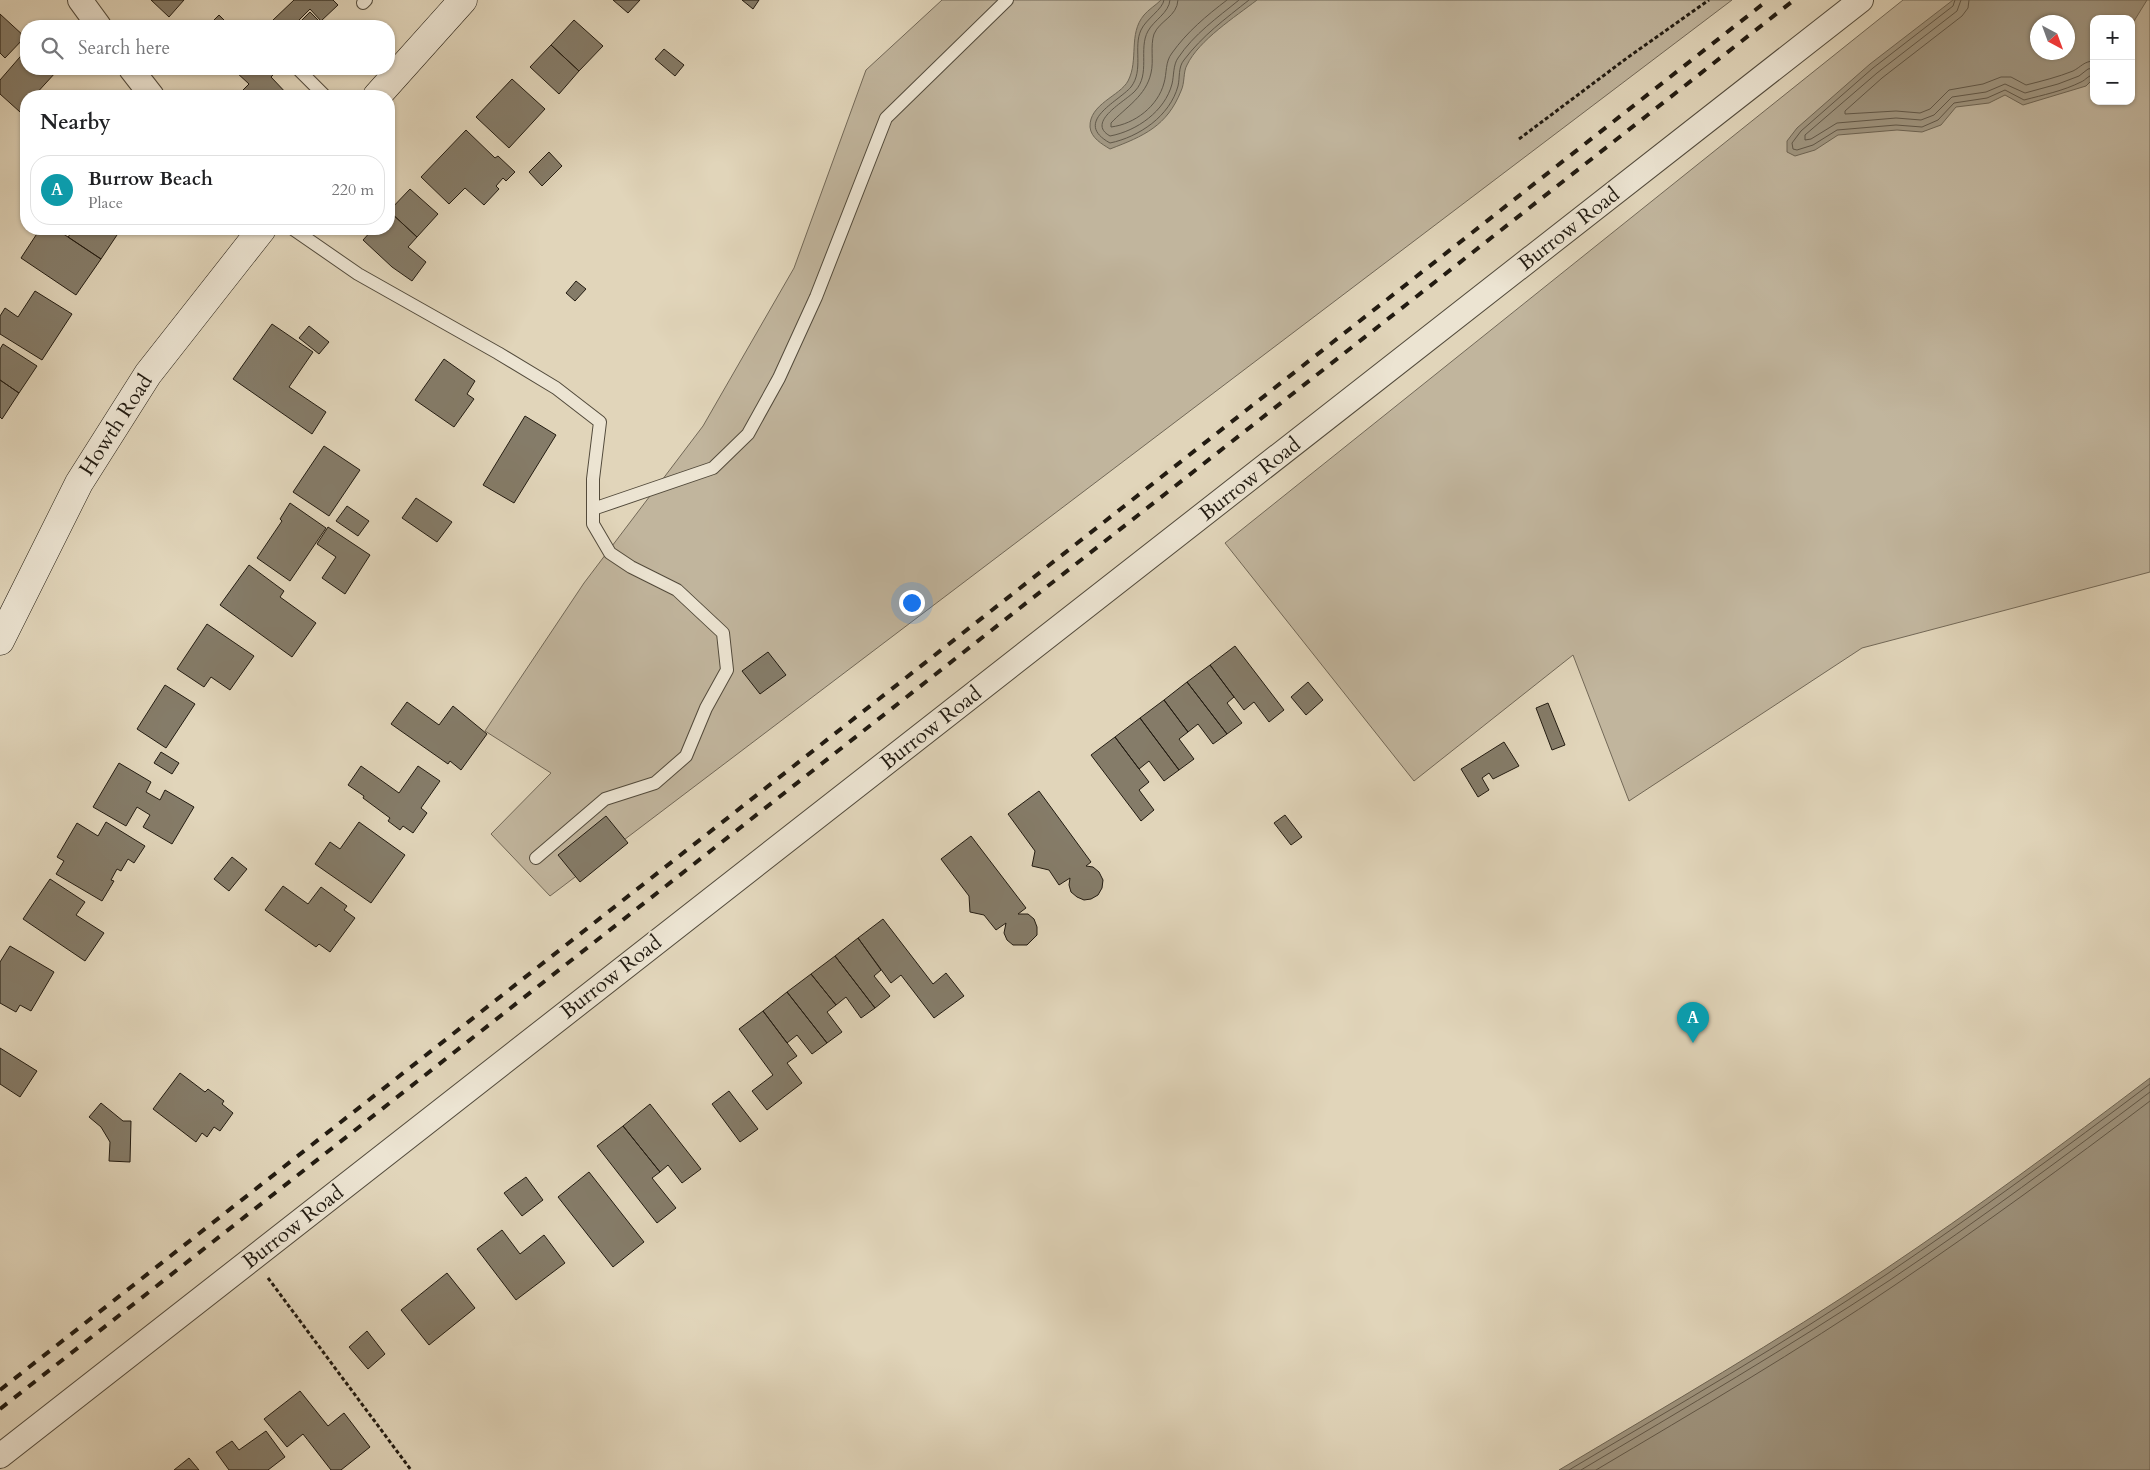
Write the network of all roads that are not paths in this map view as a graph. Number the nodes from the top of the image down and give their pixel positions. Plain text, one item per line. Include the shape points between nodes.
1 (80, 0) edge
2 (463, 0) edge
3 (1007, 0) edge
4 (1861, 0) edge
5 (95, 20) edge
6 (136, 75) edge
7 (304, 75) edge
8 (147, 90) edge
9 (319, 90) edge
10 (382, 90) edge
11 (256, 235) edge
12 (302, 235) edge
13 (593, 508) junction
14 (0, 641) edge
15 (536, 858) dead end
16 (0, 1456) edge

1 - 5 street
2 - 10 main road
3 - 13 lane via 886,118 816,297 748,434 713,468
4 - 16 street, Burrow Road
6 - 8 street
7 - 9 lane
11 - 14 main road, Howth Road via 143,382 79,483
12 - 13 lane via 358,274 556,388 600,422 592,479
13 - 15 lane via 593,524 610,553 677,590 723,633 727,670 706,708 686,756 655,782 605,799

